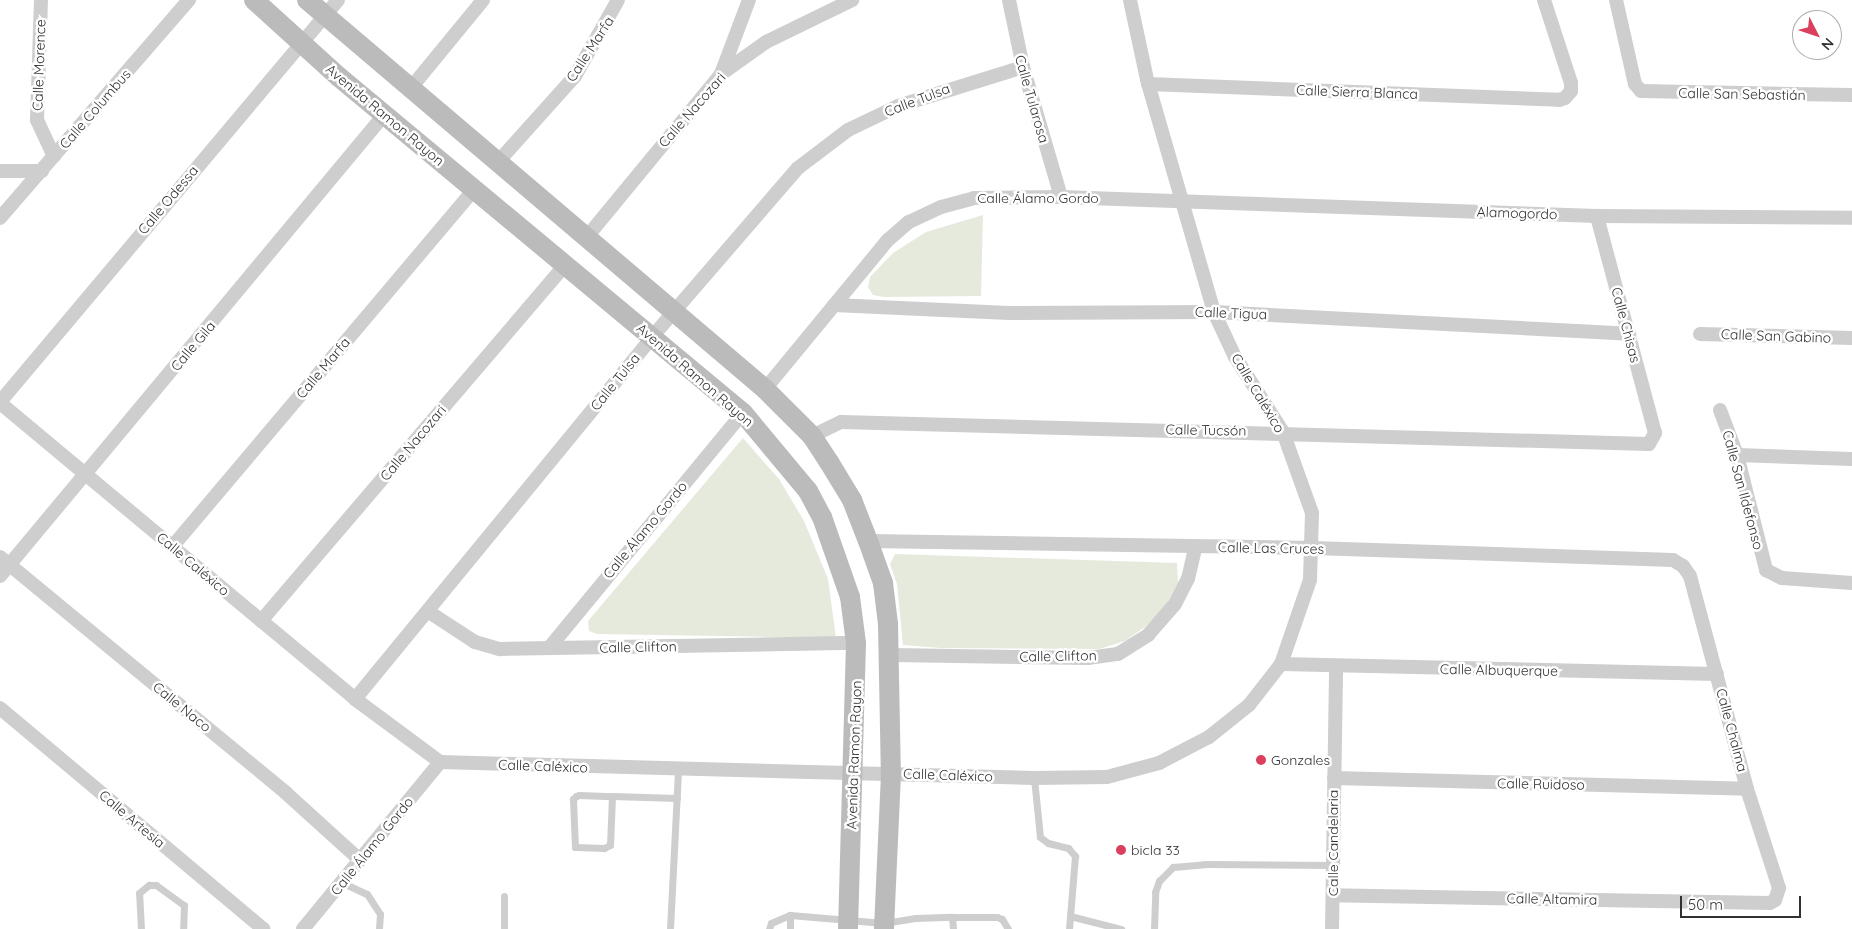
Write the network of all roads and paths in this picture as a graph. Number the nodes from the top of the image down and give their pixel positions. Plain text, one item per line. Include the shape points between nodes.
1 (41, 0) edge
2 (190, 0) edge
3 (254, 0) edge
4 (307, 0) edge
5 (338, 0) edge
6 (483, 0) edge
7 (618, 0) edge
8 (749, 0) edge
9 (852, 0) edge
10 (1009, 0) edge
11 (1130, 0) edge
12 (1544, 0) edge
13 (1616, 0) edge
14 (324, 16) junction
15 (299, 43) junction
16 (1023, 67) junction
17 (721, 74) junction
18 (1148, 84) junction
19 (410, 89) junction
20 (1852, 95) edge
21 (384, 115) junction
22 (54, 156) junction
23 (497, 163) junction
24 (0, 171) edge
25 (42, 171) junction
26 (474, 189) junction
27 (1061, 197) junction
28 (1183, 201) junction
29 (1597, 216) junction
30 (0, 218) edge
31 (1852, 218) edge
32 (586, 238) junction
33 (565, 265) junction
34 (834, 305) junction
35 (673, 312) junction
36 (1214, 312) junction
37 (1629, 334) junction
38 (1700, 334) dead end
39 (652, 337) junction
40 (1852, 338) edge
41 (764, 389) junction
42 (0, 402) edge
43 (1720, 410) dead end
44 (743, 413) junction
45 (1283, 432) junction
46 (1655, 433) joint
47 (812, 436) junction
48 (1737, 455) junction
49 (1852, 458) edge
50 (86, 476) junction
51 (868, 541) junction
52 (172, 547) junction
53 (1195, 548) junction
54 (1313, 548) junction
55 (1673, 560) joint
56 (4, 561) edge
57 (0, 576) edge
58 (1852, 583) edge
59 (429, 612) junction
60 (261, 621) junction
61 (856, 643) junction
62 (549, 648) junction
63 (891, 655) junction
64 (1281, 664) junction
65 (1336, 667) junction
66 (1717, 674) junction
67 (354, 699) junction
68 (0, 708) edge
69 (440, 762) junction
70 (678, 770) junction
71 (854, 773) junction
72 (891, 774) junction
73 (1034, 778) junction
74 (1334, 778) junction
75 (1747, 789) junction
76 (612, 796) junction
77 (677, 798) junction
78 (360, 860) junction
79 (1333, 865) junction
80 (343, 883) junction
81 (1333, 895) junction
82 (504, 896) dead end
83 (1770, 903) joint
84 (790, 915) junction
85 (1070, 916) junction
86 (952, 918) junction
87 (848, 924) edge
88 (884, 926) edge
89 (141, 929) edge
90 (183, 929) edge
91 (263, 929) edge
92 (303, 929) edge
93 (379, 929) edge
94 (504, 929) edge
95 (670, 929) edge
96 (769, 929) edge
97 (790, 929) edge
98 (953, 929) edge
99 (1008, 929) edge
100 (1069, 929) edge
101 (1121, 929) edge
102 (1154, 929) edge
103 (1332, 929) edge

1 - 22 street, Calle Morence via 37,120
2 - 22 street, Calle Columbus
3 - 15 main road, Avenida Ramon Rayon
4 - 14 main road
5 - 14 street, Calle Odessa
6 - 19 street
7 - 23 street, Calle Marfa via 575,76
8 - 17 street
9 - 17 street, Calle Nacozari via 766,42
10 - 16 street, Calle Tularosa
11 - 18 street, Calle Caléxico
12 - 18 street, Calle Sierra Blanca via 1571,83 1571,91 1565,98
13 - 20 street, Calle San Sebastián via 1635,84 1646,92
14 - 15 street, Calle Odessa
14 - 19 main road
15 - 21 main road, Avenida Ramon Rayon
15 - 42 street, Calle Odessa
16 - 27 street, Calle Tularosa
16 - 35 street, Calle Tulsa via 898,106 848,130 798,168
17 - 32 street, Calle Nacozari
18 - 28 street, Calle Caléxico
19 - 23 main road
21 - 26 main road, Avenida Ramon Rayon
21 - 50 street, Calle Gila
22 - 25 street, Calle Columbus
23 - 32 main road
24 - 25 street
25 - 30 street, Calle Columbus
26 - 33 main road, Avenida Ramon Rayon
26 - 52 street, Calle Marfa
27 - 28 street, Calle Álamo Gordo
27 - 34 street, Calle Álamo Gordo via 974,198 941,207 909,222 888,240
28 - 29 street, Alamogordo
28 - 36 street, Calle Caléxico
29 - 31 street, Alamogordo
29 - 37 street, Calle Chisas
32 - 35 main road
33 - 39 main road, Avenida Ramon Rayon
33 - 60 street, Calle Nacozari
34 - 36 street, Calle Tigua via 1010,314
34 - 41 street, Calle Álamo Gordo
35 - 39 street, Calle Tulsa
35 - 41 main road
36 - 37 street, Calle Tigua
36 - 45 street, Calle Caléxico via 1235,357
37 - 46 street, Calle Chisas
38 - 40 street, Calle San Gabino
39 - 44 main road, Avenida Ramon Rayon
39 - 59 street, Calle Tulsa
41 - 47 main road
42 - 50 street, Calle Caléxico
43 - 48 street, Calle San Ildefonso
44 - 61 main road, Avenida Ramon Rayon via 784,459 808,491 822,517 850,597
44 - 62 street, Calle Álamo Gordo
45 - 46 street, Calle Tucsón via 1642,446 1654,440
45 - 47 street, Calle Tucsón via 841,422
45 - 54 street, Calle Caléxico via 1312,513
47 - 51 main road via 852,500
48 - 49 street
48 - 58 street, Calle San Ildefonso via 1766,570 1782,578
50 - 52 street, Calle Caléxico
50 - 56 street, Calle Gila
51 - 53 street, Calle Las Cruces
51 - 63 main road via 883,583
52 - 60 street, Calle Caléxico
53 - 54 street, Calle Las Cruces
53 - 63 street, Calle Clifton via 1188,579 1175,604 1148,635 1118,654 1088,658
54 - 55 street, Calle Las Cruces
54 - 64 street, Calle Caléxico via 1310,580
55 - 66 street, Calle Chalma via 1690,576
56 - 57 street, Calle Gila
56 - 78 street, Calle Naco via 286,793
59 - 62 street, Calle Clifton via 475,642 491,647
59 - 67 street, Calle Tulsa
60 - 67 street, Calle Caléxico
61 - 62 street, Calle Clifton
61 - 71 main road, Avenida Ramon Rayon
63 - 72 main road
64 - 65 street, Calle Albuquerque
64 - 73 street, Calle Caléxico via 1249,705 1209,737 1159,762 1107,777
65 - 66 street, Calle Albuquerque
65 - 74 street, Calle Candelaria
66 - 75 street, Calle Chalma
67 - 69 street, Calle Caléxico
68 - 91 street, Calle Artesia
69 - 70 street, Calle Caléxico
69 - 78 street, Calle Álamo Gordo
70 - 71 street, Calle Caléxico
70 - 77 lane
71 - 72 street, Calle Caléxico
71 - 87 main road, Avenida Ramon Rayon
72 - 73 street, Calle Caléxico
72 - 88 main road
73 - 85 lane via 1040,837 1048,844 1068,848 1074,856
74 - 75 street, Calle Ruidoso
74 - 79 street, Calle Candelaria
75 - 83 street, Calle Chalma via 1779,888 1779,895
76 - 76 lane via 610,845 606,848 575,847 573,799 579,795
76 - 77 lane
77 - 95 lane
78 - 80 street, Calle Álamo Gordo
79 - 81 street, Calle Candelaria
79 - 102 lane via 1205,864 1173,867 1163,876 1155,892
80 - 92 street, Calle Álamo Gordo
80 - 93 lane via 367,894 380,914
81 - 83 street, Calle Altamira
81 - 103 street, Calle Candelaria
82 - 94 lane
84 - 87 lane
84 - 96 lane via 771,923
84 - 97 lane
85 - 100 lane
85 - 101 lane
86 - 88 lane via 915,918
86 - 98 lane
86 - 99 lane via 996,917 1002,919
87 - 88 lane
89 - 90 lane via 139,893 149,884 184,905

